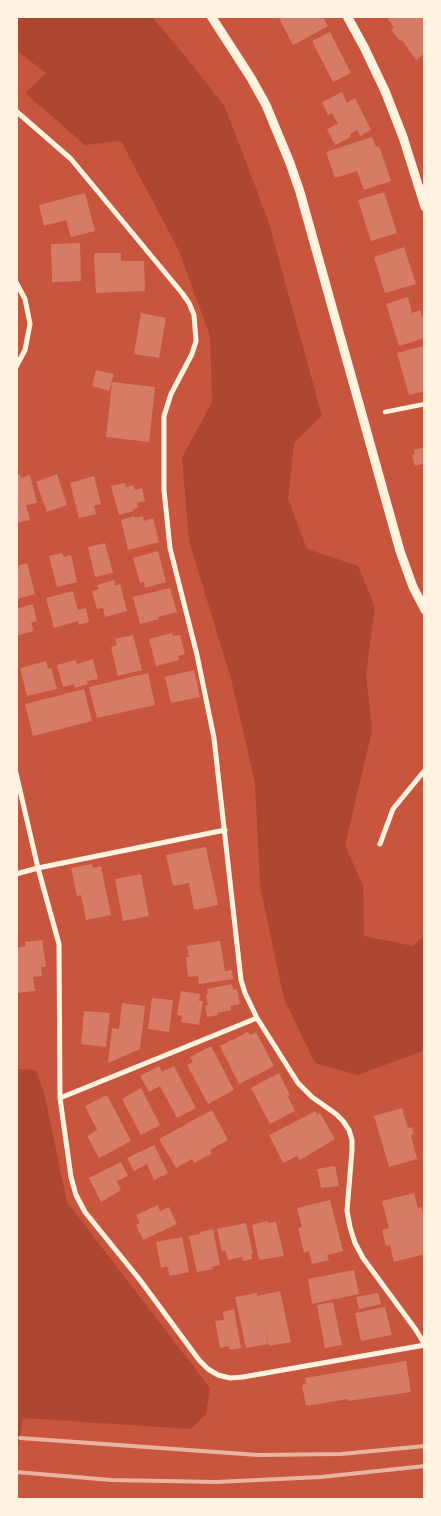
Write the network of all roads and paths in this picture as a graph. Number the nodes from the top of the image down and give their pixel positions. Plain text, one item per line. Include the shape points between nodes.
1 (211, 16) edge
2 (347, 16) edge
3 (16, 111) edge
4 (425, 207) edge
5 (16, 282) edge
6 (16, 367) edge
7 (425, 404) edge
8 (385, 412) dead end
9 (425, 610) edge
10 (425, 770) edge
11 (16, 773) edge
12 (225, 830) junction
13 (380, 844) dead end
14 (38, 868) junction
15 (16, 874) edge
16 (257, 1018) junction
17 (60, 1098) junction
18 (425, 1345) edge

1 - 9 street via 266,105 290,162 400,551
2 - 4 street via 385,91
3 - 12 street via 71,159 182,293 194,315 196,341 164,416 164,490 170,548 214,738
5 - 6 street via 25,299 30,324 25,350
7 - 8 street
10 - 13 street via 393,808
11 - 14 street
12 - 14 street
12 - 16 street via 241,980
14 - 15 street
14 - 17 street via 59,944
16 - 17 street
16 - 18 street via 298,1083 344,1120 352,1140 347,1210 355,1243
17 - 18 street via 71,1177 80,1204 208,1369 218,1375 243,1378

